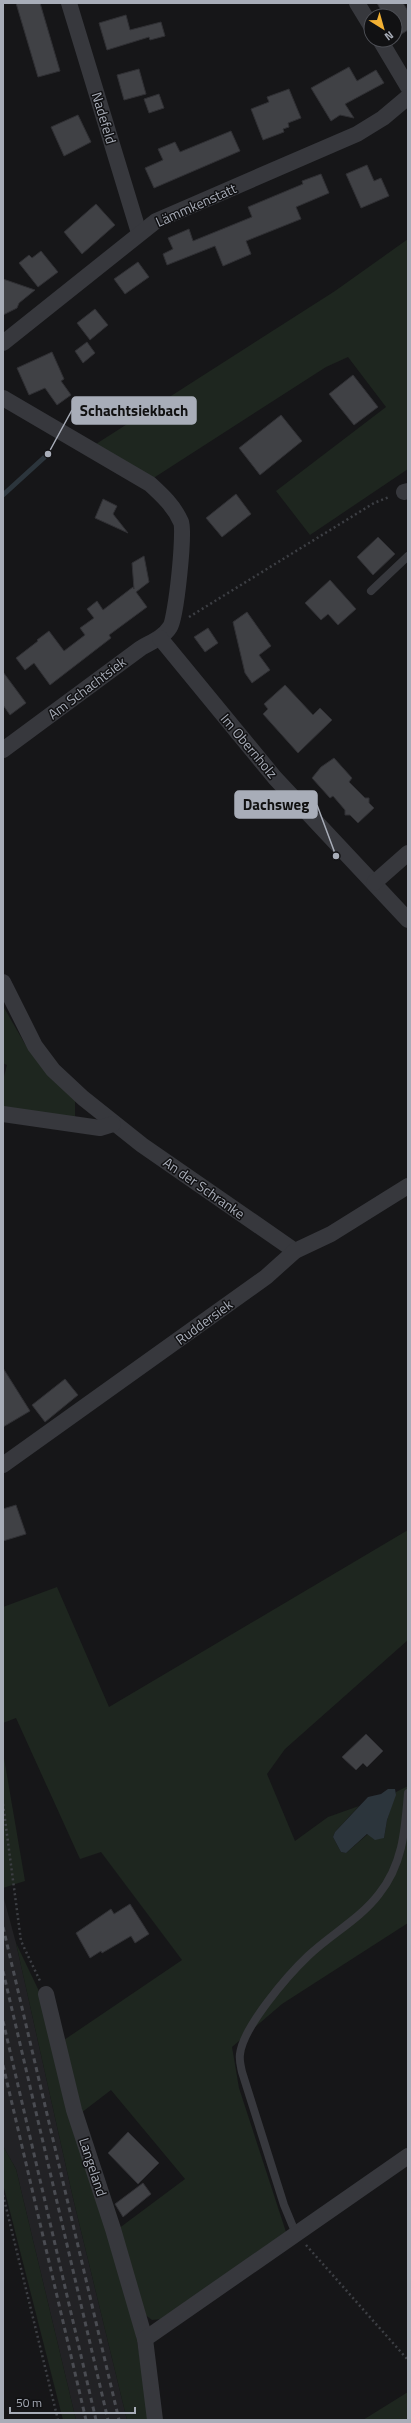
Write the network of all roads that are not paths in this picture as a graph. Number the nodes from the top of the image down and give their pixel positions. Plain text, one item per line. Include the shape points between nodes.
1 (69, 3) edge
2 (357, 3) edge
3 (363, 13) edge
4 (385, 48) edge
5 (408, 87) edge
6 (408, 96) edge
7 (139, 233) junction
8 (3, 343) edge
9 (3, 398) edge
10 (408, 556) edge
11 (371, 591) dead end
12 (160, 638) junction
13 (3, 750) edge
14 (408, 853) edge
15 (374, 883) junction
16 (408, 920) edge
17 (3, 982) edge
18 (3, 1114) edge
19 (113, 1124) junction
20 (408, 1186) edge
21 (295, 1252) junction
22 (3, 1465) edge
23 (408, 1793) edge
24 (46, 1994) road end
25 (408, 2156) edge
26 (296, 2234) junction
27 (145, 2339) junction
28 (155, 2420) edge

1 - 7 street, Nadefeld
2 - 3 street
4 - 5 street
6 - 7 street, Lämmkenstatt via 383,118 357,134 156,221
7 - 8 street, Lämmkenstatt
9 - 12 street, Am Schachtsiek via 150,484 166,499 181,523 183,539 171,627
10 - 11 lane
12 - 13 street, Am Schachtsiek via 141,648
12 - 15 street, Im Obernholz via 275,778
14 - 15 street
15 - 16 street, Im Obernholz
17 - 19 street, An der Schranke via 35,1046 53,1070
18 - 19 street via 100,1128
19 - 21 street, An der Schranke
20 - 21 street, Ruddersiek via 331,1234
21 - 22 street, Ruddersiek via 266,1277
23 - 26 lane via 404,1843 394,1870 379,1894 349,1924 309,1955 292,1973 251,2024 239,2055 244,2080 284,2205
24 - 27 street, Langeland via 74,2110 113,2229
25 - 26 street
26 - 27 street
27 - 28 street, Langeland

